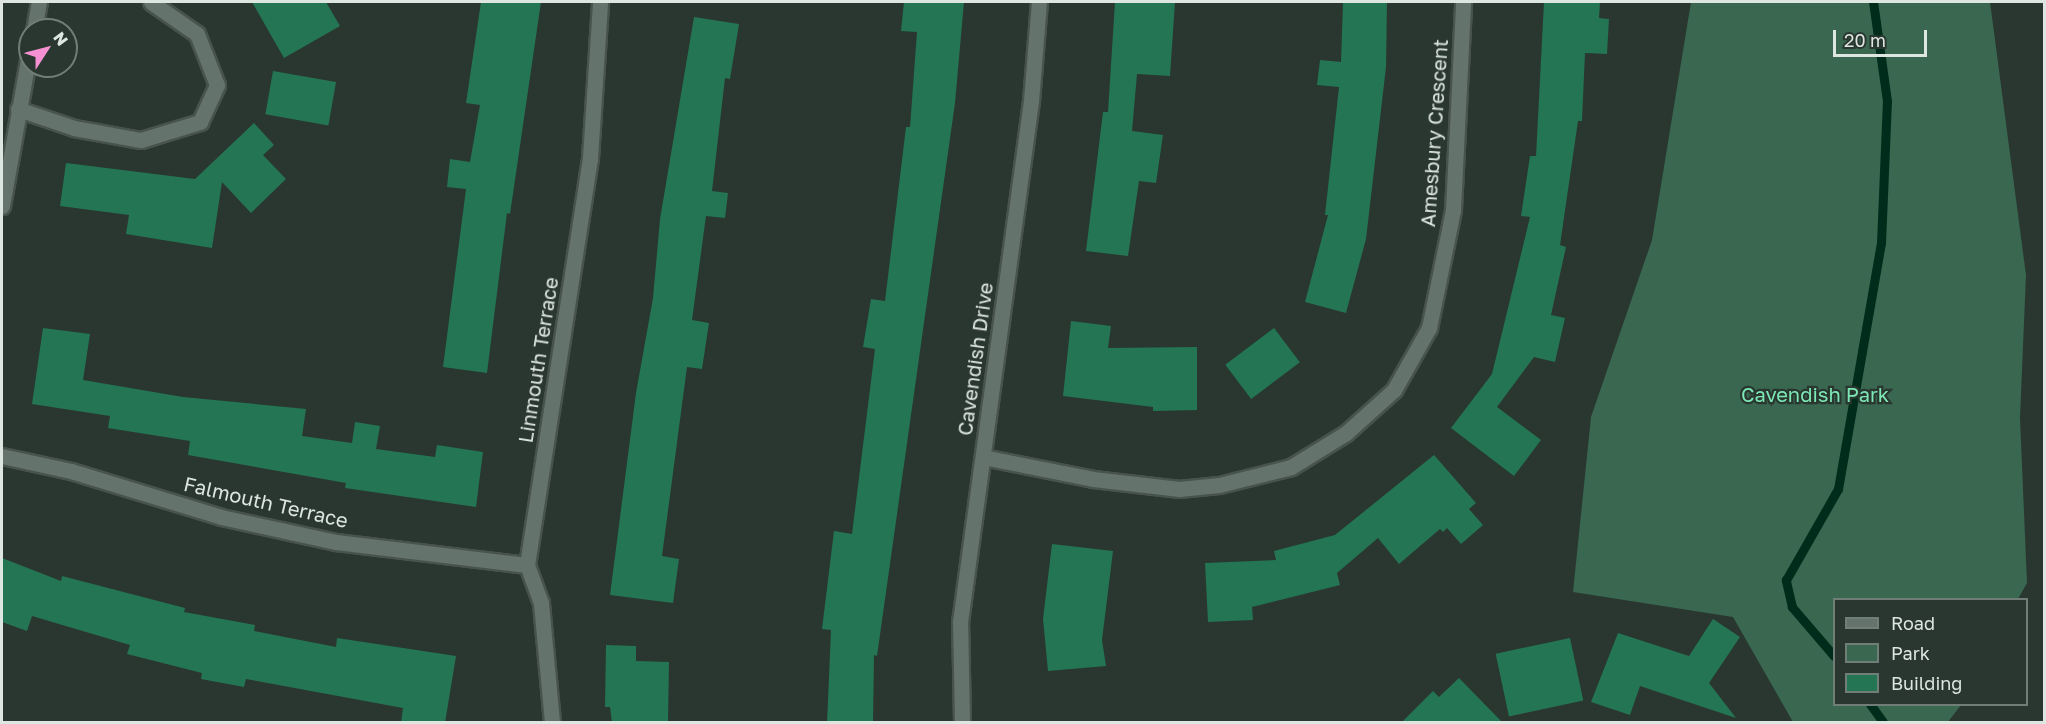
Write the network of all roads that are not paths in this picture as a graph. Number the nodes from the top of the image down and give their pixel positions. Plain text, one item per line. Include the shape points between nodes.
1 (39, 2) edge
2 (151, 2) edge
3 (600, 2) edge
4 (1039, 2) edge
5 (1464, 2) edge
6 (36, 18) edge
7 (24, 78) edge
8 (18, 109) junction
9 (2, 206) edge
10 (2, 456) edge
11 (983, 457) junction
12 (526, 565) junction
13 (552, 723) edge
14 (962, 723) edge

1 - 6 street
2 - 8 street via 197,34 218,85 200,122 141,140 74,128
3 - 12 street, Linmouth Terrace via 590,158
4 - 11 street, Cavendish Drive via 1031,101
5 - 11 street, Amesbury Crescent via 1452,210 1429,328 1394,390 1346,433 1291,467 1219,484 1179,489 1093,479
7 - 8 street
8 - 9 street
10 - 12 street, Falmouth Terrace via 71,471 221,517 336,542
11 - 14 street, Cavendish Drive via 960,622
12 - 13 street via 542,603

